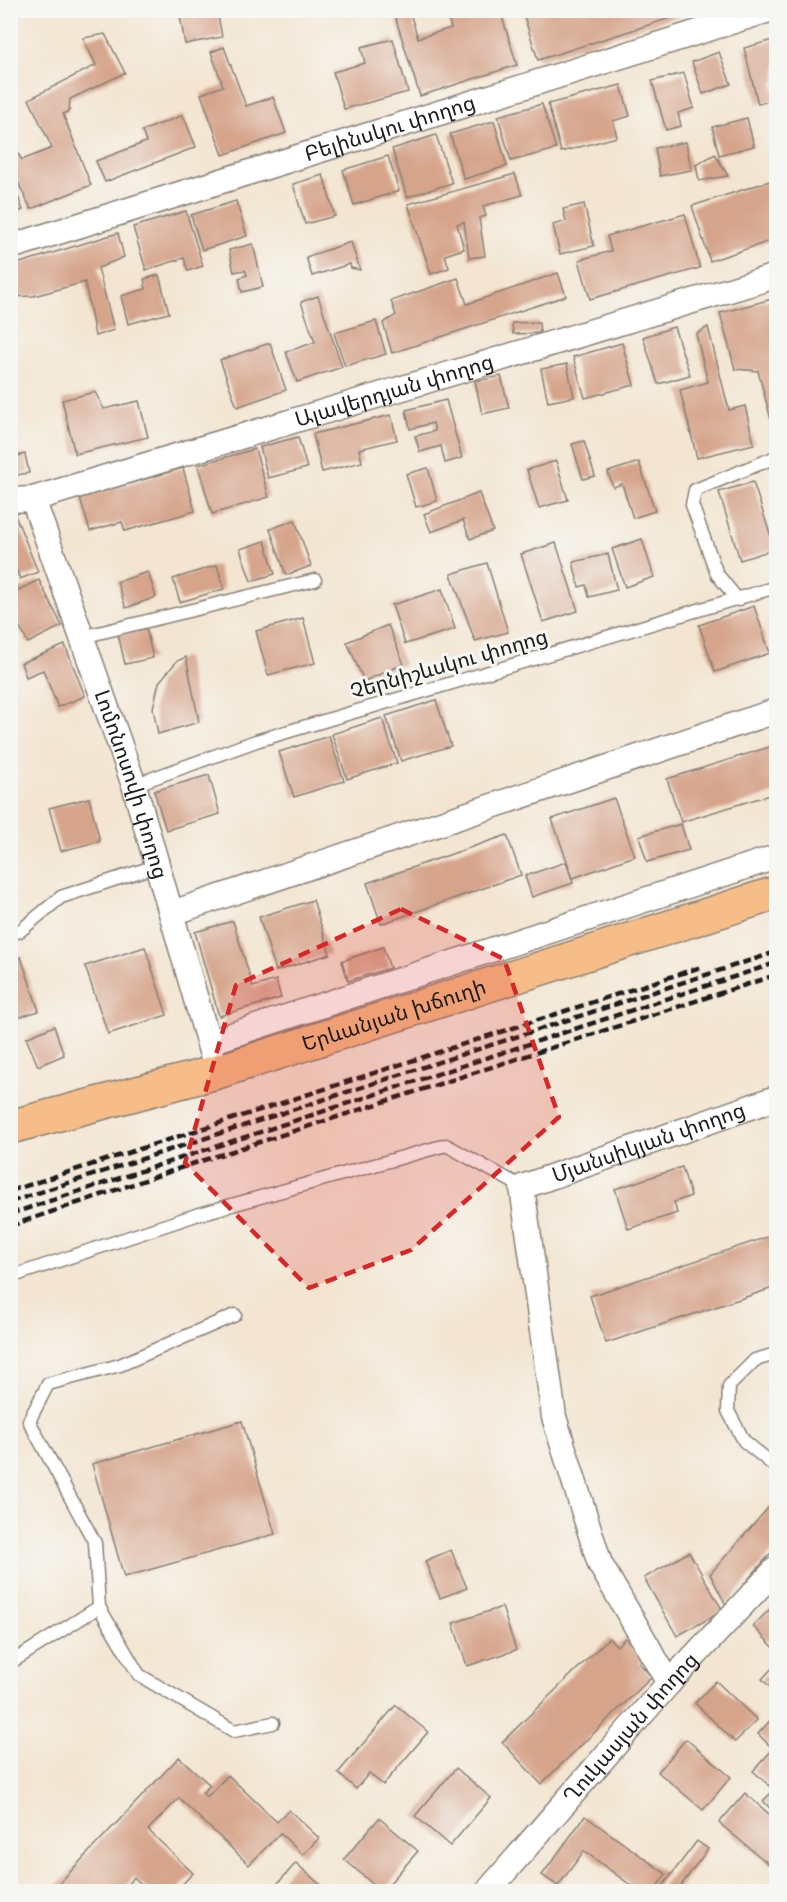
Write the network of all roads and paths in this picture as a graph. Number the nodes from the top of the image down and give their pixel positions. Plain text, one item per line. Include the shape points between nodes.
1 (769, 10) edge
2 (10, 247) edge
3 (777, 276) edge
4 (777, 457) edge
5 (22, 500) edge
6 (315, 580) dead end
7 (777, 587) edge
8 (738, 600) junction
9 (82, 637) junction
10 (777, 711) edge
11 (134, 785) junction
12 (777, 857) edge
13 (156, 866) junction
14 (777, 893) edge
15 (172, 914) junction
16 (10, 933) edge
17 (213, 1057) junction
18 (777, 1098) edge
19 (10, 1128) edge
20 (522, 1187) junction
21 (10, 1277) edge
22 (235, 1315) dead end
23 (777, 1354) edge
24 (777, 1467) edge
25 (777, 1569) edge
26 (99, 1607) junction
27 (10, 1663) edge
28 (669, 1683) junction
29 (273, 1723) dead end
30 (488, 1892) edge

1 - 2 street, Բելինսկու փողոց
3 - 5 street, Ալավերդյան փողոց
4 - 8 lane via 695,490 692,505 717,574
5 - 9 street, Լոմոնոսովի փողոց
6 - 9 lane
7 - 8 lane, Չերնիշևսկու փողոց
8 - 11 lane, Չերնիշևսկու փողոց via 256,741
9 - 11 street, Լոմոնոսովի փողոց
10 - 15 street
11 - 13 street, Լոմոնոսովի փողոց
12 - 17 street
13 - 15 street, Լոմոնոսովի փողոց
13 - 16 lane via 61,897 20,931
14 - 17 highway, Երևանյան խճուղի
15 - 17 street, Լոմոնոսովի փողոց
17 - 19 highway, Երևանյան խճուղի
18 - 20 street, Մյանսիկյան փողոց
20 - 21 lane via 446,1145 196,1215
20 - 28 street via 554,1417 600,1564
22 - 26 lane via 120,1365 48,1384 29,1421 95,1543
23 - 24 lane via 755,1360 729,1386 728,1411 744,1441
25 - 28 street, Ղուկասյան փողոց
26 - 27 lane
26 - 29 lane via 139,1675 234,1731
28 - 30 street, Ղուկասյան փողոց

